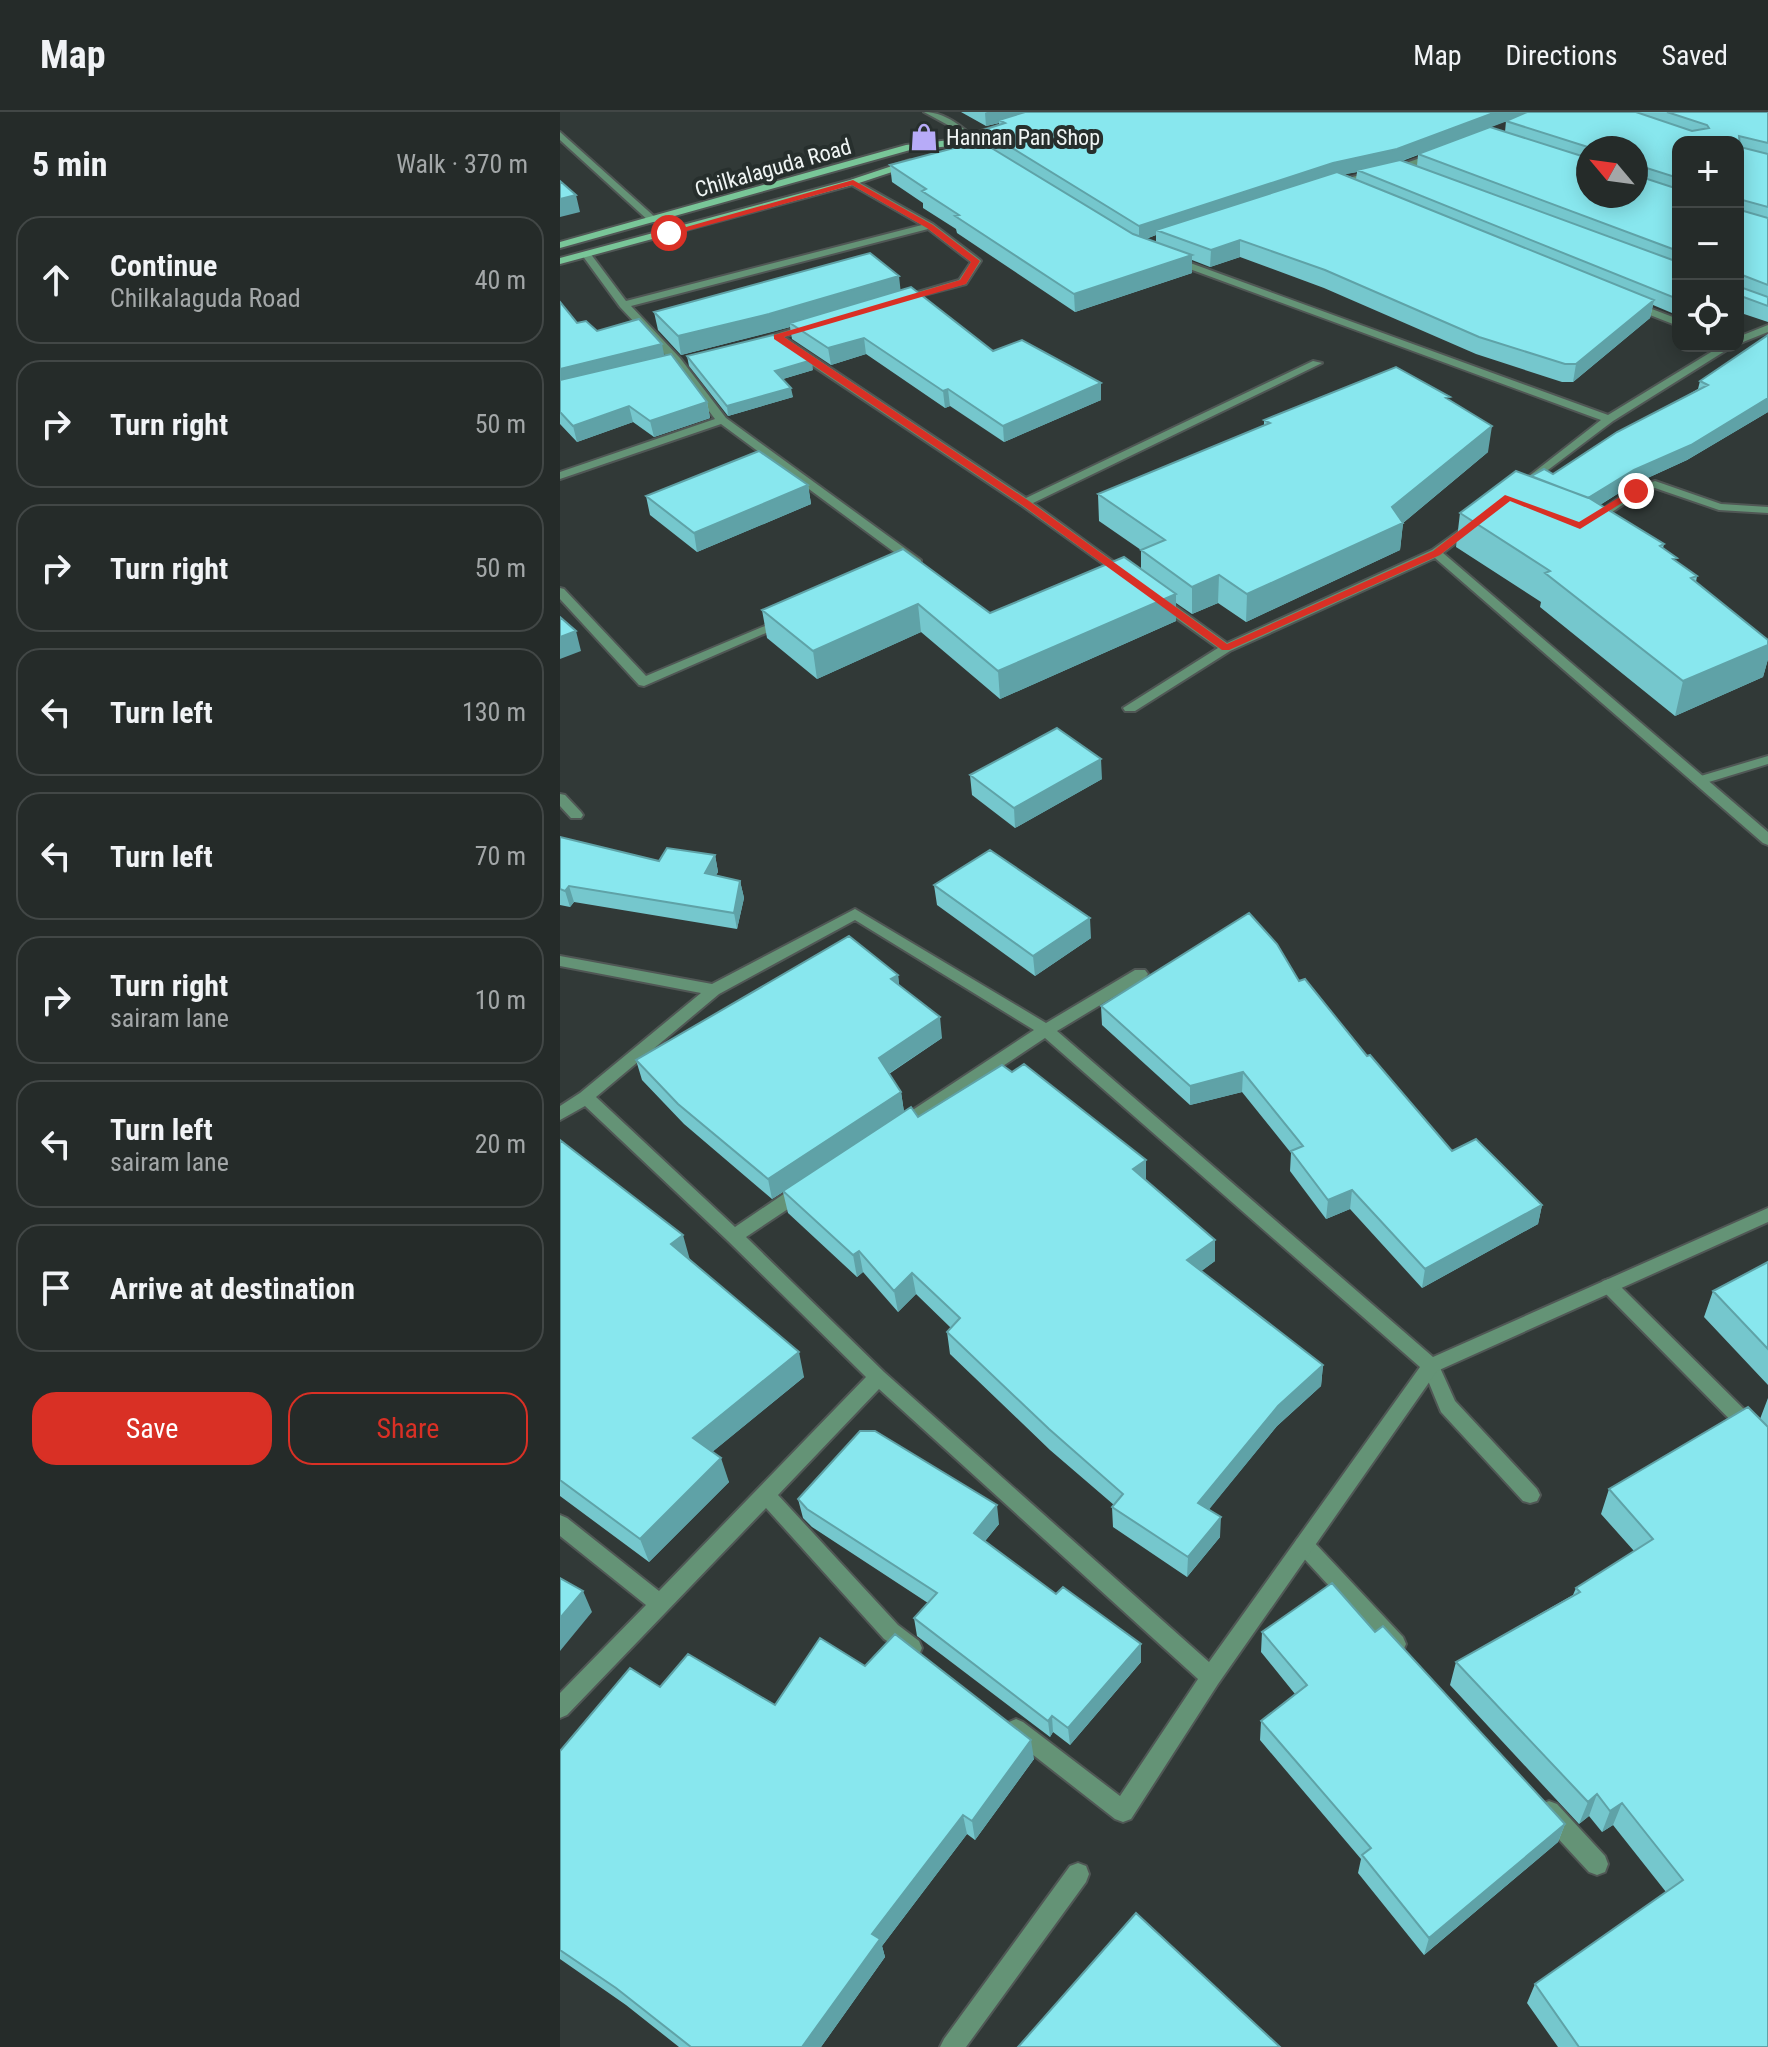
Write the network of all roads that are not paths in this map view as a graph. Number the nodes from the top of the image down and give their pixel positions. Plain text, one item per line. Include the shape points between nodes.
1 (928, 112) edge
2 (1012, 125) edge
3 (560, 135) edge
4 (968, 137) junction
5 (951, 143) junction
6 (1452, 150) edge
7 (995, 159) edge
8 (1400, 168) junction
9 (1415, 174) edge
10 (853, 182) junction
11 (1336, 182) junction
12 (1322, 187) edge
13 (1351, 188) edge
14 (653, 220) junction
15 (930, 226) junction
16 (560, 245) edge
17 (1152, 252) edge
18 (587, 255) junction
19 (560, 261) edge
20 (1621, 299) edge
21 (892, 303) edge
22 (624, 305) junction
23 (1672, 320) edge
24 (820, 324) edge
25 (1768, 328) edge
26 (777, 337) junction
27 (1744, 338) edge
28 (748, 344) edge
29 (1718, 352) edge
30 (690, 357) edge
31 (676, 360) junction
32 (1317, 363) dead end
33 (661, 364) edge
34 (1609, 419) junction
35 (722, 420) junction
36 (560, 476) edge
37 (1521, 487) edge
38 (1025, 503) junction
39 (1768, 510) edge
40 (1484, 515) edge
41 (1580, 526) edge
42 (1436, 553) junction
43 (905, 571) edge
44 (1138, 585) edge
45 (560, 592) edge
46 (1151, 594) edge
47 (789, 621) edge
48 (1226, 648) junction
49 (1130, 708) dead end
50 (1768, 760) edge
51 (1699, 781) junction
52 (560, 798) edge
53 (576, 815) dead end
54 (1768, 840) edge
55 (560, 961) edge
56 (1140, 974) dead end
57 (714, 990) junction
58 (1046, 1030) junction
59 (586, 1097) junction
60 (560, 1114) edge
61 (890, 1133) edge
62 (812, 1184) edge
63 (1768, 1215) edge
64 (734, 1236) junction
65 (1609, 1286) junction
66 (1431, 1366) junction
67 (878, 1377) junction
68 (1768, 1445) edge
69 (766, 1495) junction
70 (1530, 1495) dead end
71 (560, 1524) edge
72 (1304, 1545) junction
73 (660, 1604) junction
74 (1410, 1660) edge
75 (928, 1661) edge
76 (1211, 1677) junction
77 (560, 1708) edge
78 (1001, 1717) edge
79 (1535, 1796) edge
80 (1597, 1864) dead end
81 (1078, 1874) dead end
82 (952, 2047) edge

1 - 4 street
2 - 4 main road, Chilkalaguda Road
3 - 14 street
4 - 5 main road, Chilkalaguda Road
4 - 7 street
5 - 10 main road, Chilkalaguda Road via 933,155
5 - 14 main road, Chilkalaguda Road via 909,147
6 - 8 street
8 - 9 street
8 - 11 street
10 - 15 street
10 - 18 main road, Chilkalaguda Road
11 - 12 street
11 - 13 street
14 - 16 main road, Chilkalaguda Road
15 - 21 street via 976,261 963,282
15 - 22 street
17 - 34 street
18 - 19 main road, Chilkalaguda Road
18 - 22 street
20 - 23 street
22 - 31 street
24 - 26 street
25 - 27 street
26 - 28 street
26 - 38 street
29 - 34 street
30 - 31 street
31 - 33 street
31 - 35 street
32 - 38 street
34 - 37 street
35 - 36 street
35 - 43 street via 920,565
38 - 44 street
39 - 41 street via 1719,507 1655,484
40 - 42 street
42 - 48 street
42 - 51 street
45 - 47 street via 644,682
46 - 48 street
48 - 49 street
50 - 51 street
51 - 54 street
52 - 53 street
55 - 57 street
56 - 58 street
57 - 58 street via 855,914
57 - 59 street
58 - 61 street
58 - 66 street
59 - 60 street
59 - 64 street
62 - 64 street
63 - 65 street
64 - 67 street
65 - 66 street
65 - 68 street
66 - 70 street via 1448,1406
66 - 72 street
67 - 69 street
67 - 76 street
69 - 73 street
69 - 75 street via 891,1632
71 - 73 street
72 - 74 street
72 - 76 street
73 - 77 street
76 - 78 street via 1123,1811
79 - 80 street
81 - 82 street

